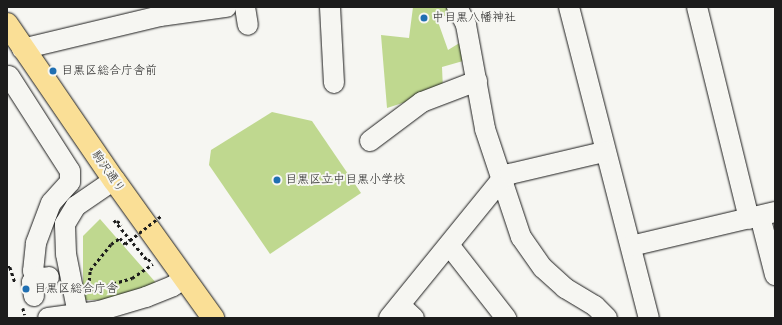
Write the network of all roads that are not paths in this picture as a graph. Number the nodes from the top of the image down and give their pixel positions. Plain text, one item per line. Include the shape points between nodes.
1 (226, 7) edge
2 (330, 7) edge
3 (457, 7) edge
4 (569, 7) edge
5 (697, 7) edge
6 (7, 24) edge
7 (22, 49) junction
8 (9, 76) dead end
9 (477, 81) junction
10 (334, 82) dead end
11 (370, 141) dead end
12 (604, 152) junction
13 (114, 180) junction
14 (501, 180) junction
15 (761, 216) edge
16 (449, 245) junction
17 (631, 246) junction
18 (70, 274) junction
19 (775, 275) edge
20 (43, 278) junction
21 (184, 278) junction
22 (34, 296) dead end
23 (394, 311) edge
24 (78, 314) junction
25 (100, 315) edge
26 (48, 318) edge
27 (213, 318) edge
28 (414, 318) edge
29 (506, 318) edge
30 (607, 318) edge
31 (648, 318) edge

1 - 7 street via 160,16
2 - 10 street
3 - 9 street via 466,25
4 - 12 street
5 - 15 street
6 - 7 main road, 駒沢通り
7 - 13 main road, 駒沢通り
8 - 20 street via 70,172 70,182 51,203 36,243 33,270 36,276
9 - 11 street via 422,102
9 - 14 street via 485,129
12 - 14 street via 510,174
12 - 17 street
13 - 18 street via 76,206 70,214 64,234
13 - 21 main road, 駒沢通り
14 - 16 street
14 - 30 street via 521,237 543,268 565,288 595,306
15 - 17 street
15 - 19 street
16 - 23 street
16 - 29 street
17 - 31 street
18 - 20 street
18 - 24 street
20 - 22 street via 32,282
21 - 25 street via 174,286
21 - 27 main road, 駒沢通り
23 - 28 street
24 - 25 street
24 - 26 street

